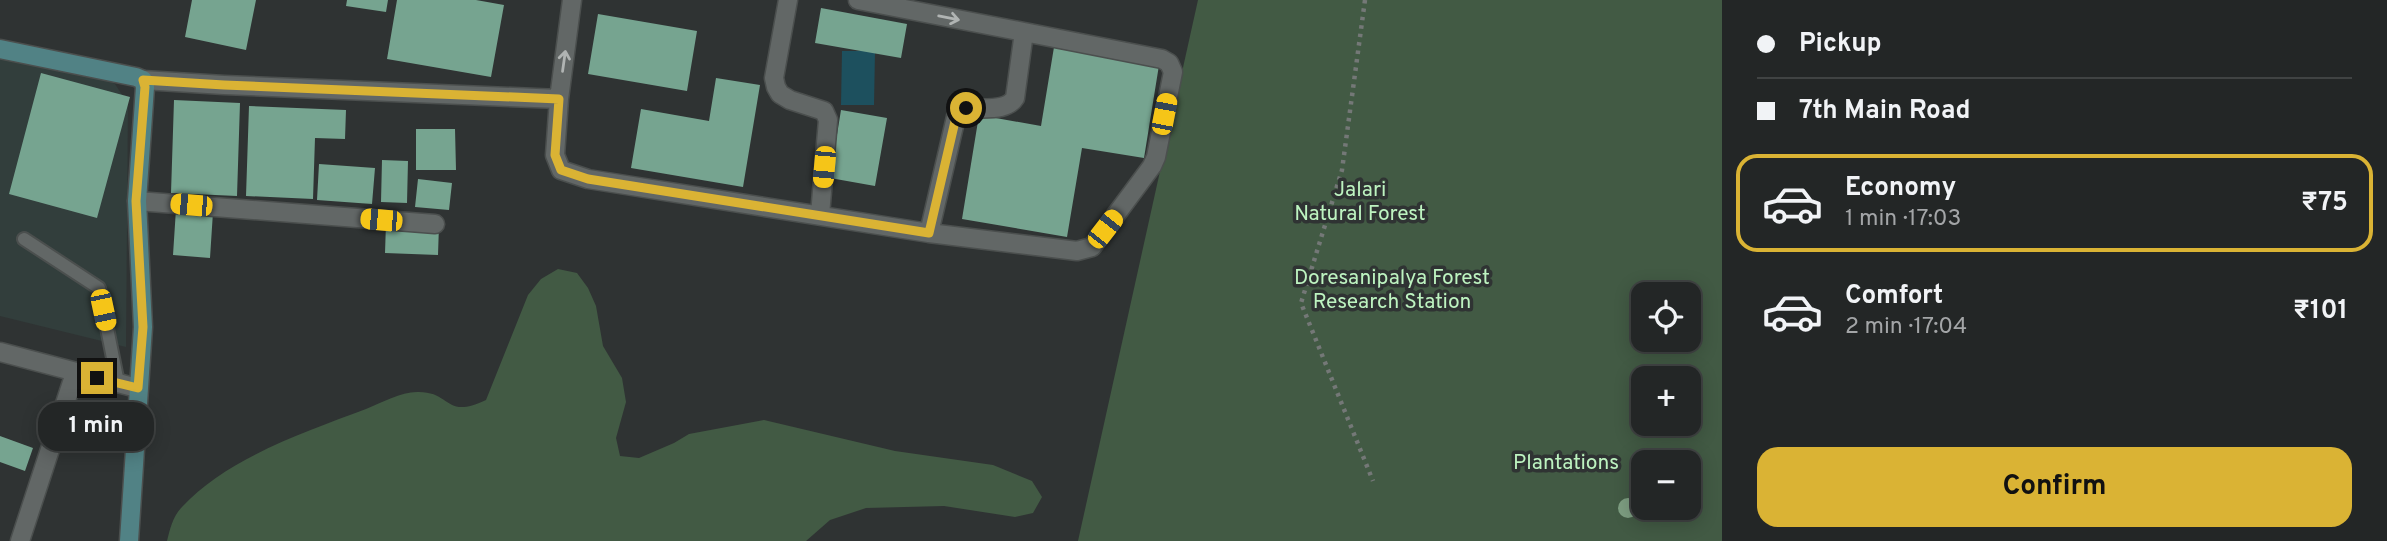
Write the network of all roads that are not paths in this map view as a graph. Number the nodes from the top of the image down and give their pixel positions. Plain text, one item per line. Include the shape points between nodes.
1 (572, 0) edge
2 (788, 0) edge
3 (858, 0) edge
4 (1024, 32) junction
5 (0, 49) edge
6 (143, 80) junction
7 (559, 99) junction
8 (136, 201) junction
9 (820, 215) junction
10 (435, 224) dead end
11 (929, 233) junction
12 (24, 239) dead end
13 (0, 352) edge
14 (75, 373) junction
15 (118, 383) junction
16 (138, 388) junction
17 (20, 541) edge
18 (129, 541) edge

7 -> 1 street
2 - 9 street via 774,78 780,94 824,111 828,120
3 -> 4 street
4 - 11 street via 1011,104 966,108 956,117
4 - 11 street via 1169,63 1173,72 1152,166 1092,247 1077,251
5 - 6 street
6 - 7 street
6 - 8 street
7 - 9 street via 555,155 561,170 588,179
8 - 10 street
8 - 16 street via 143,327
9 - 11 street
12 - 15 lane via 99,288
13 - 14 street
14 - 15 street
14 - 17 street
15 - 16 street
16 - 18 street

